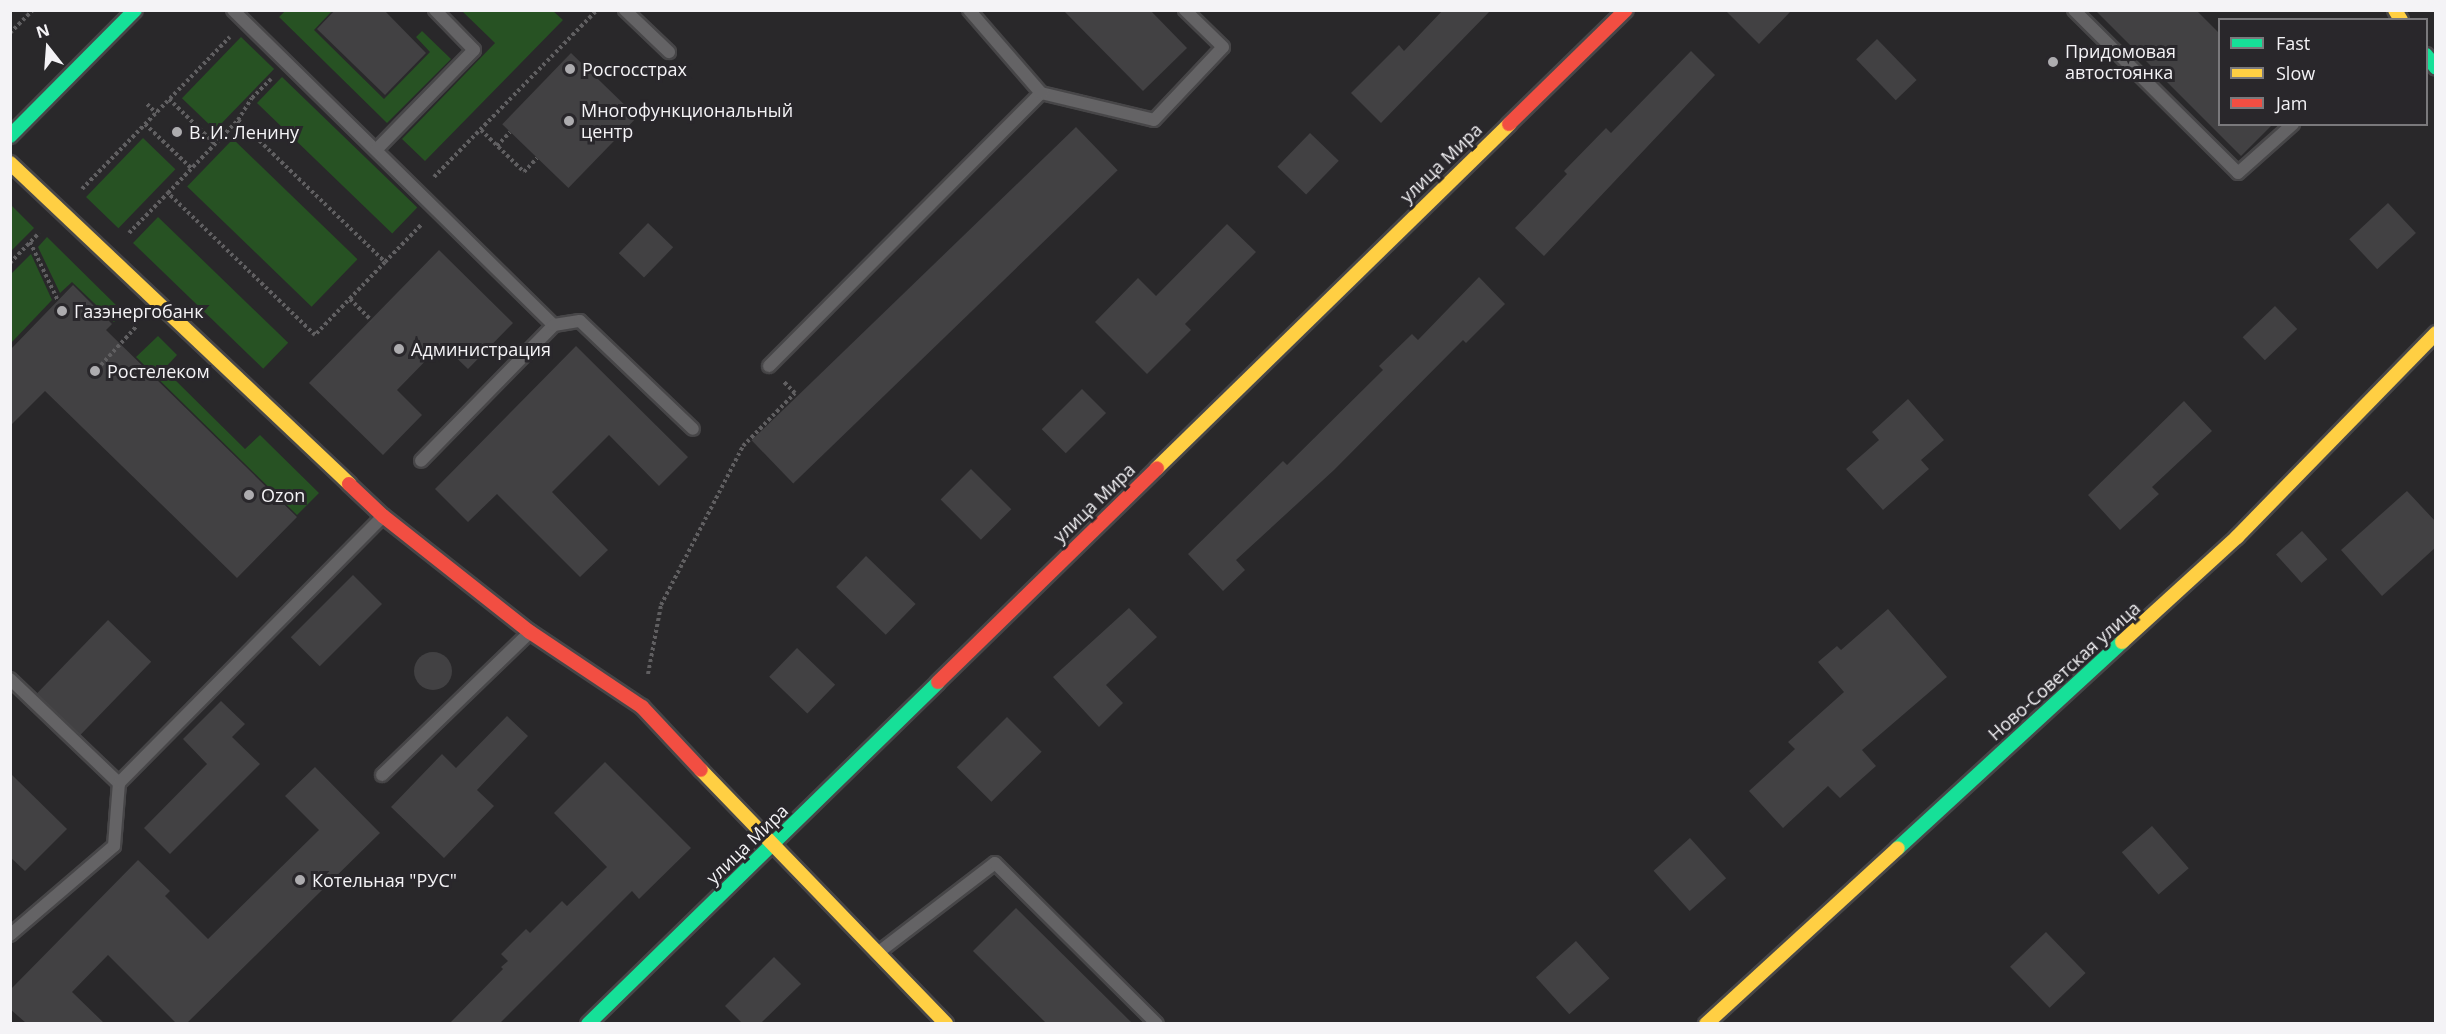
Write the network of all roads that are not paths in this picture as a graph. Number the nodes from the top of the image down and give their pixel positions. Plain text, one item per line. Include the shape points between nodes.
1 (135, 10) edge
2 (233, 10) edge
3 (435, 10) edge
4 (625, 10) edge
5 (969, 10) edge
6 (1185, 10) edge
7 (1626, 10) edge
8 (2074, 10) edge
9 (669, 52) dead end
10 (1041, 93) junction
11 (2291, 126) edge
12 (10, 136) edge
13 (376, 150) junction
14 (10, 163) edge
15 (554, 325) junction
16 (2436, 333) edge
17 (769, 366) road end
18 (693, 429) dead end
19 (421, 461) dead end
20 (383, 516) junction
21 (530, 632) junction
22 (10, 679) edge
23 (382, 775) dead end
24 (119, 783) junction
25 (771, 845) junction
26 (10, 935) edge
27 (878, 952) junction
28 (588, 1023) edge
29 (946, 1023) edge
30 (1157, 1023) edge
31 (1706, 1023) edge

1 - 12 street
2 - 13 lane
3 - 13 lane via 474,50
4 - 9 lane
5 - 10 lane
6 - 10 lane via 1223,48 1154,120
7 - 25 street, улица Мира
8 - 11 lane via 2238,173
10 - 17 lane
13 - 15 lane
14 - 20 street
15 - 18 lane via 580,321
15 - 19 lane
16 - 31 street, Ново-Советская улица via 2237,537
20 - 21 street
20 - 24 lane
21 - 23 lane
21 - 25 street via 642,707
22 - 24 lane
24 - 26 lane via 114,846
25 - 27 street
25 - 28 street, улица Мира
27 - 29 street
27 - 30 lane via 994,863

